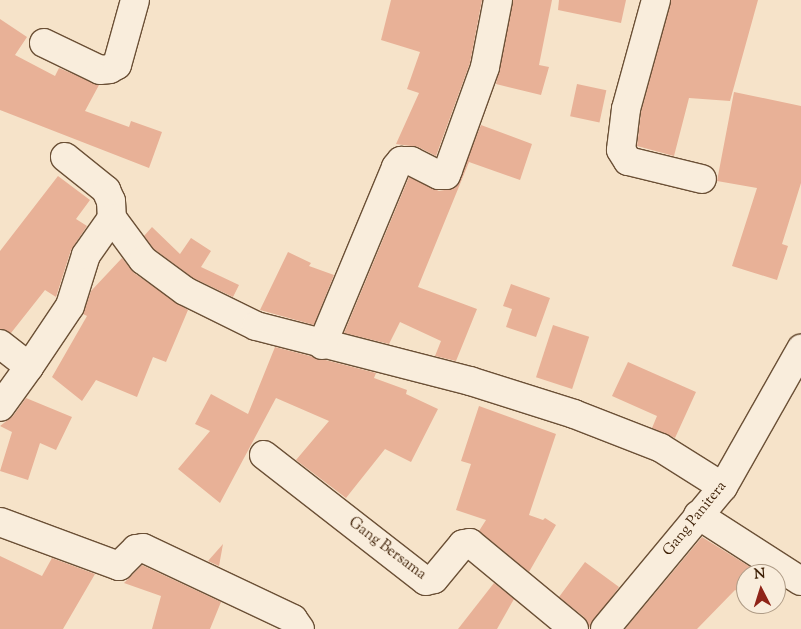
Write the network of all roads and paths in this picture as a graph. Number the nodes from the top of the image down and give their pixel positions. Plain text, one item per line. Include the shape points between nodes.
1 (135, 0) edge
2 (498, 0) edge
3 (656, 0) edge
4 (44, 43) dead end
5 (65, 157) dead end
6 (702, 179) dead end
7 (112, 218) junction
8 (0, 344) edge
9 (322, 345) junction
10 (801, 349) edge
11 (29, 366) junction
12 (0, 407) edge
13 (264, 455) dead end
14 (723, 488) junction
15 (698, 515) junction
16 (0, 522) edge
17 (801, 581) edge
18 (300, 629) edge
19 (574, 629) edge
20 (606, 629) edge

1 - 4 street via 117,65 110,70 100,70
2 - 9 street via 485,67 446,175 411,161 401,161 396,167
3 - 6 street via 626,109 621,150 628,161
5 - 7 street via 106,190 111,201
7 - 9 street via 143,260 185,292 256,326
7 - 11 street via 86,255 70,306
8 - 11 street
9 - 14 street via 470,381 574,414 661,448
10 - 14 street, Gang Panitera
11 - 12 street
13 - 19 street, Gang Bersama via 426,581 434,579 463,544 470,543
14 - 15 street, Gang Panitera
15 - 17 street
15 - 20 street, Gang Panitera
16 - 18 street via 119,566 136,550 144,548 294,619

